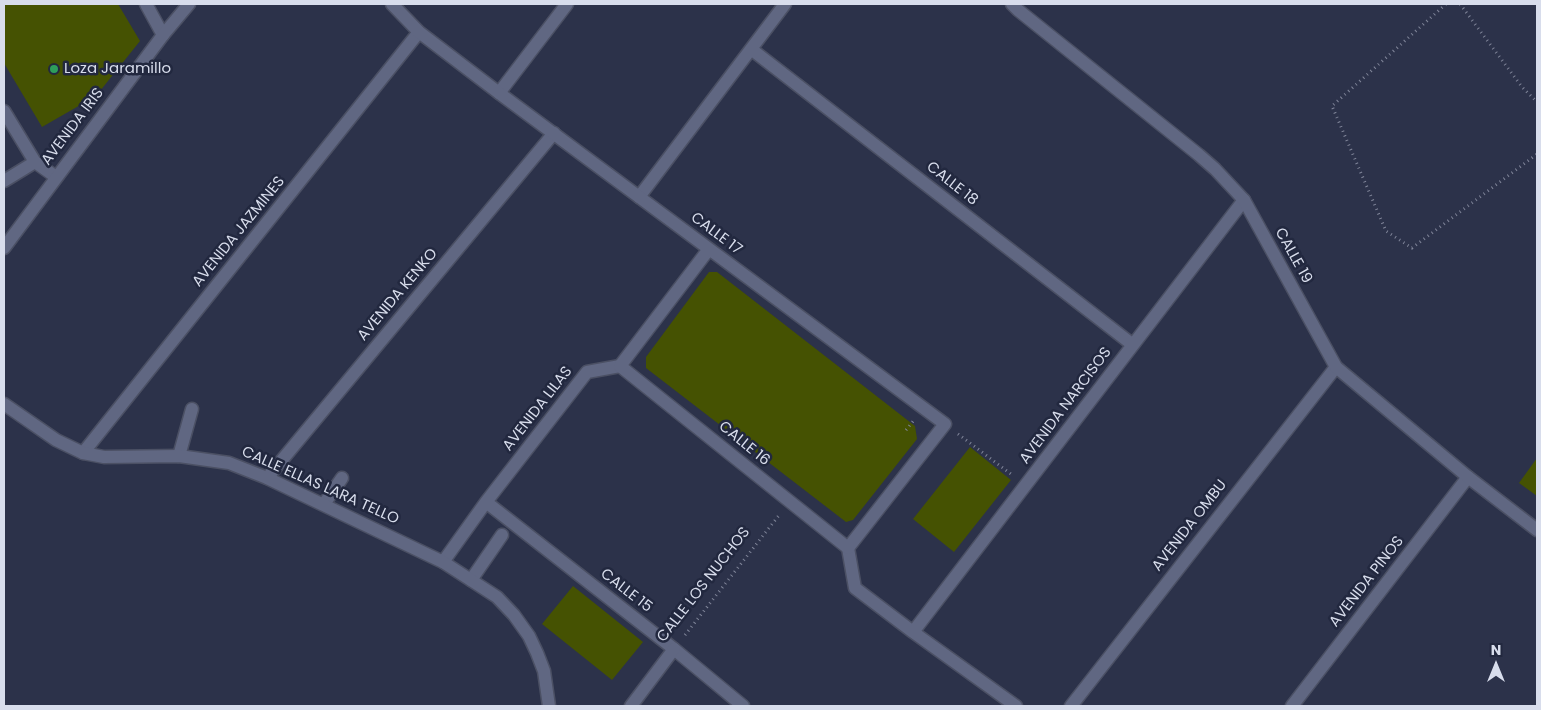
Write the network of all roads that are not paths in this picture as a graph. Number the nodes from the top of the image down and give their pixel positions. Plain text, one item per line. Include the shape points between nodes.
1 (146, 4) edge
2 (189, 4) edge
3 (392, 4) edge
4 (567, 4) edge
5 (785, 4) edge
6 (1012, 4) edge
7 (419, 32) junction
8 (163, 35) junction
9 (751, 49) junction
10 (499, 93) junction
11 (4, 111) edge
12 (554, 133) junction
13 (35, 162) junction
14 (56, 177) junction
15 (4, 181) edge
16 (639, 197) junction
17 (1244, 200) junction
18 (4, 248) edge
19 (709, 249) junction
20 (1133, 345) junction
21 (620, 366) junction
22 (1336, 366) junction
23 (4, 404) edge
24 (192, 409) dead end
25 (83, 453) junction
26 (179, 456) junction
27 (1468, 477) junction
28 (267, 478) junction
29 (342, 478) dead end
30 (486, 502) junction
31 (324, 504) junction
32 (1537, 530) edge
33 (502, 535) dead end
34 (848, 548) junction
35 (443, 562) junction
36 (471, 580) junction
37 (913, 632) junction
38 (674, 649) junction
39 (549, 706) edge
40 (631, 706) edge
41 (743, 706) edge
42 (1016, 706) edge
43 (1071, 706) edge
44 (1292, 706) edge

1 - 8 street
2 - 8 street, AVENIDA IRIS
3 - 7 street, CALLE 17
4 - 10 street
5 - 9 street
6 - 17 street, CALLE 19 via 1199,155
7 - 10 street, CALLE 17
7 - 25 street, AVENIDA JAZMINES
8 - 14 street, AVENIDA IRIS
9 - 16 street
9 - 20 street, CALLE 18
10 - 12 street, CALLE 17
11 - 13 street
12 - 16 street, CALLE 17
12 - 28 street, AVENIDA KENKO
13 - 14 street
13 - 15 street
14 - 18 street, AVENIDA IRIS
16 - 19 street, CALLE 17
17 - 20 street, AVENIDA NARCISOS
17 - 22 street, CALLE 19
19 - 21 street
19 - 34 street, CALLE 17 via 945,424
20 - 37 street, AVENIDA NARCISOS
21 - 30 street, AVENIDA LILAS via 587,372
21 - 34 street, CALLE 16
22 - 27 street, CALLE 19
22 - 43 street, AVENIDA OMBU
23 - 25 street, CALLE ELLAS LARA TELLO via 56,440
24 - 26 street
25 - 26 street, CALLE ELLAS LARA TELLO
26 - 28 street, CALLE ELLAS LARA TELLO via 229,463
27 - 32 street, CALLE 19
27 - 44 street, AVENIDA PINOS
28 - 31 street, CALLE ELLAS LARA TELLO
29 - 31 street
30 - 35 street, AVENIDA LILAS
30 - 38 street, CALLE 15
31 - 35 street, CALLE ELLAS LARA TELLO
33 - 36 street
34 - 37 street via 856,588
35 - 36 street, CALLE ELLAS LARA TELLO
36 - 39 street, CALLE ELLAS LARA TELLO via 497,597 529,636 544,671
37 - 42 street
38 - 40 street, CALLE LOS NUCHOS
38 - 41 street, CALLE 15

